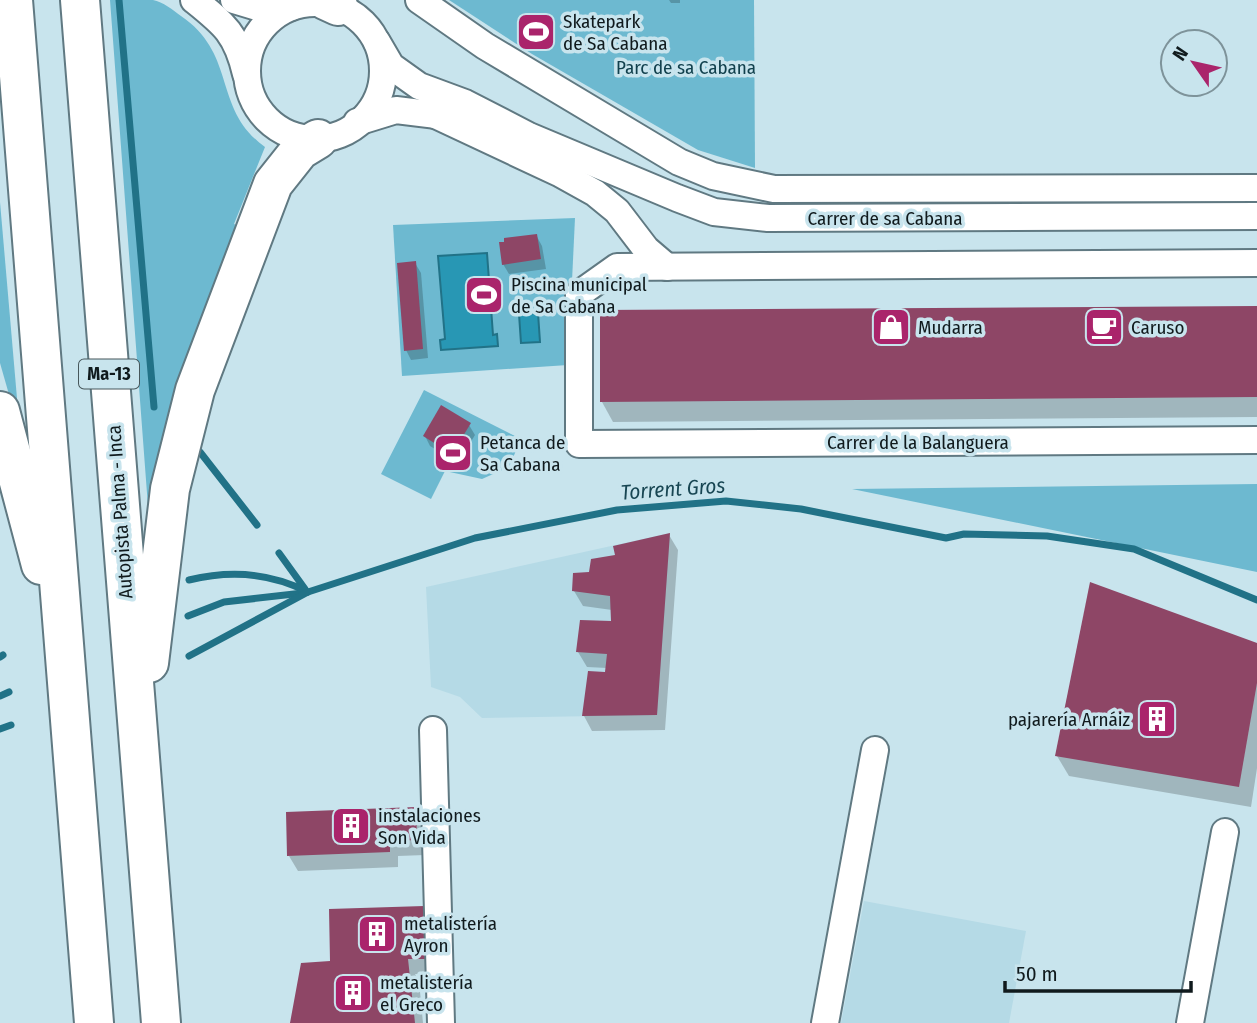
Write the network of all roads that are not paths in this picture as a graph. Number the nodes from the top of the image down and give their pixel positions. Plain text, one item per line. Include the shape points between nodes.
1 (13, 0) edge
2 (80, 0) edge
3 (194, 0) edge
4 (234, 0) edge
5 (419, 0) edge
6 (318, 4) edge
7 (377, 42) junction
8 (247, 76) junction
9 (429, 112) junction
10 (355, 123) junction
11 (529, 136) junction
12 (318, 139) junction
13 (1257, 188) edge
14 (1257, 216) edge
15 (1257, 263) edge
16 (667, 267) junction
17 (0, 411) edge
18 (1257, 440) edge
19 (64, 650) junction
20 (433, 730) dead end
21 (139, 748) junction
22 (875, 750) dead end
23 (1225, 832) dead end
24 (94, 1023) edge
25 (161, 1023) edge
26 (441, 1023) edge
27 (825, 1023) edge
28 (1190, 1023) edge

1 - 19 highway
2 - 21 highway, Autopista Palma - Inca / Ma-13
3 - 8 street via 227,26
4 - 6 street via 264,9
5 - 13 street via 485,46 671,157 713,176 774,189
6 - 7 street via 361,22
6 - 8 street via 272,20 256,39
7 - 10 street via 383,60 380,90 374,104
7 - 11 street, Carrer de sa Cabana via 391,66 409,81
8 - 12 street via 252,101 270,122 292,136
9 - 10 street, Carrer de sa Cabana via 396,110
9 - 11 street, Carrer de sa Cabana
9 - 16 street via 595,193
10 - 12 street
11 - 14 street, Carrer de sa Cabana via 677,198 734,215
12 - 21 highway via 300,150 273,184 184,425 165,524
15 - 16 street
16 - 18 street, Carrer de la Balanguera via 617,267 579,294 579,444
17 - 19 highway
19 - 24 highway
20 - 26 street
21 - 25 highway, Autopista Palma - Inca / Ma-13
22 - 27 street
23 - 28 street

